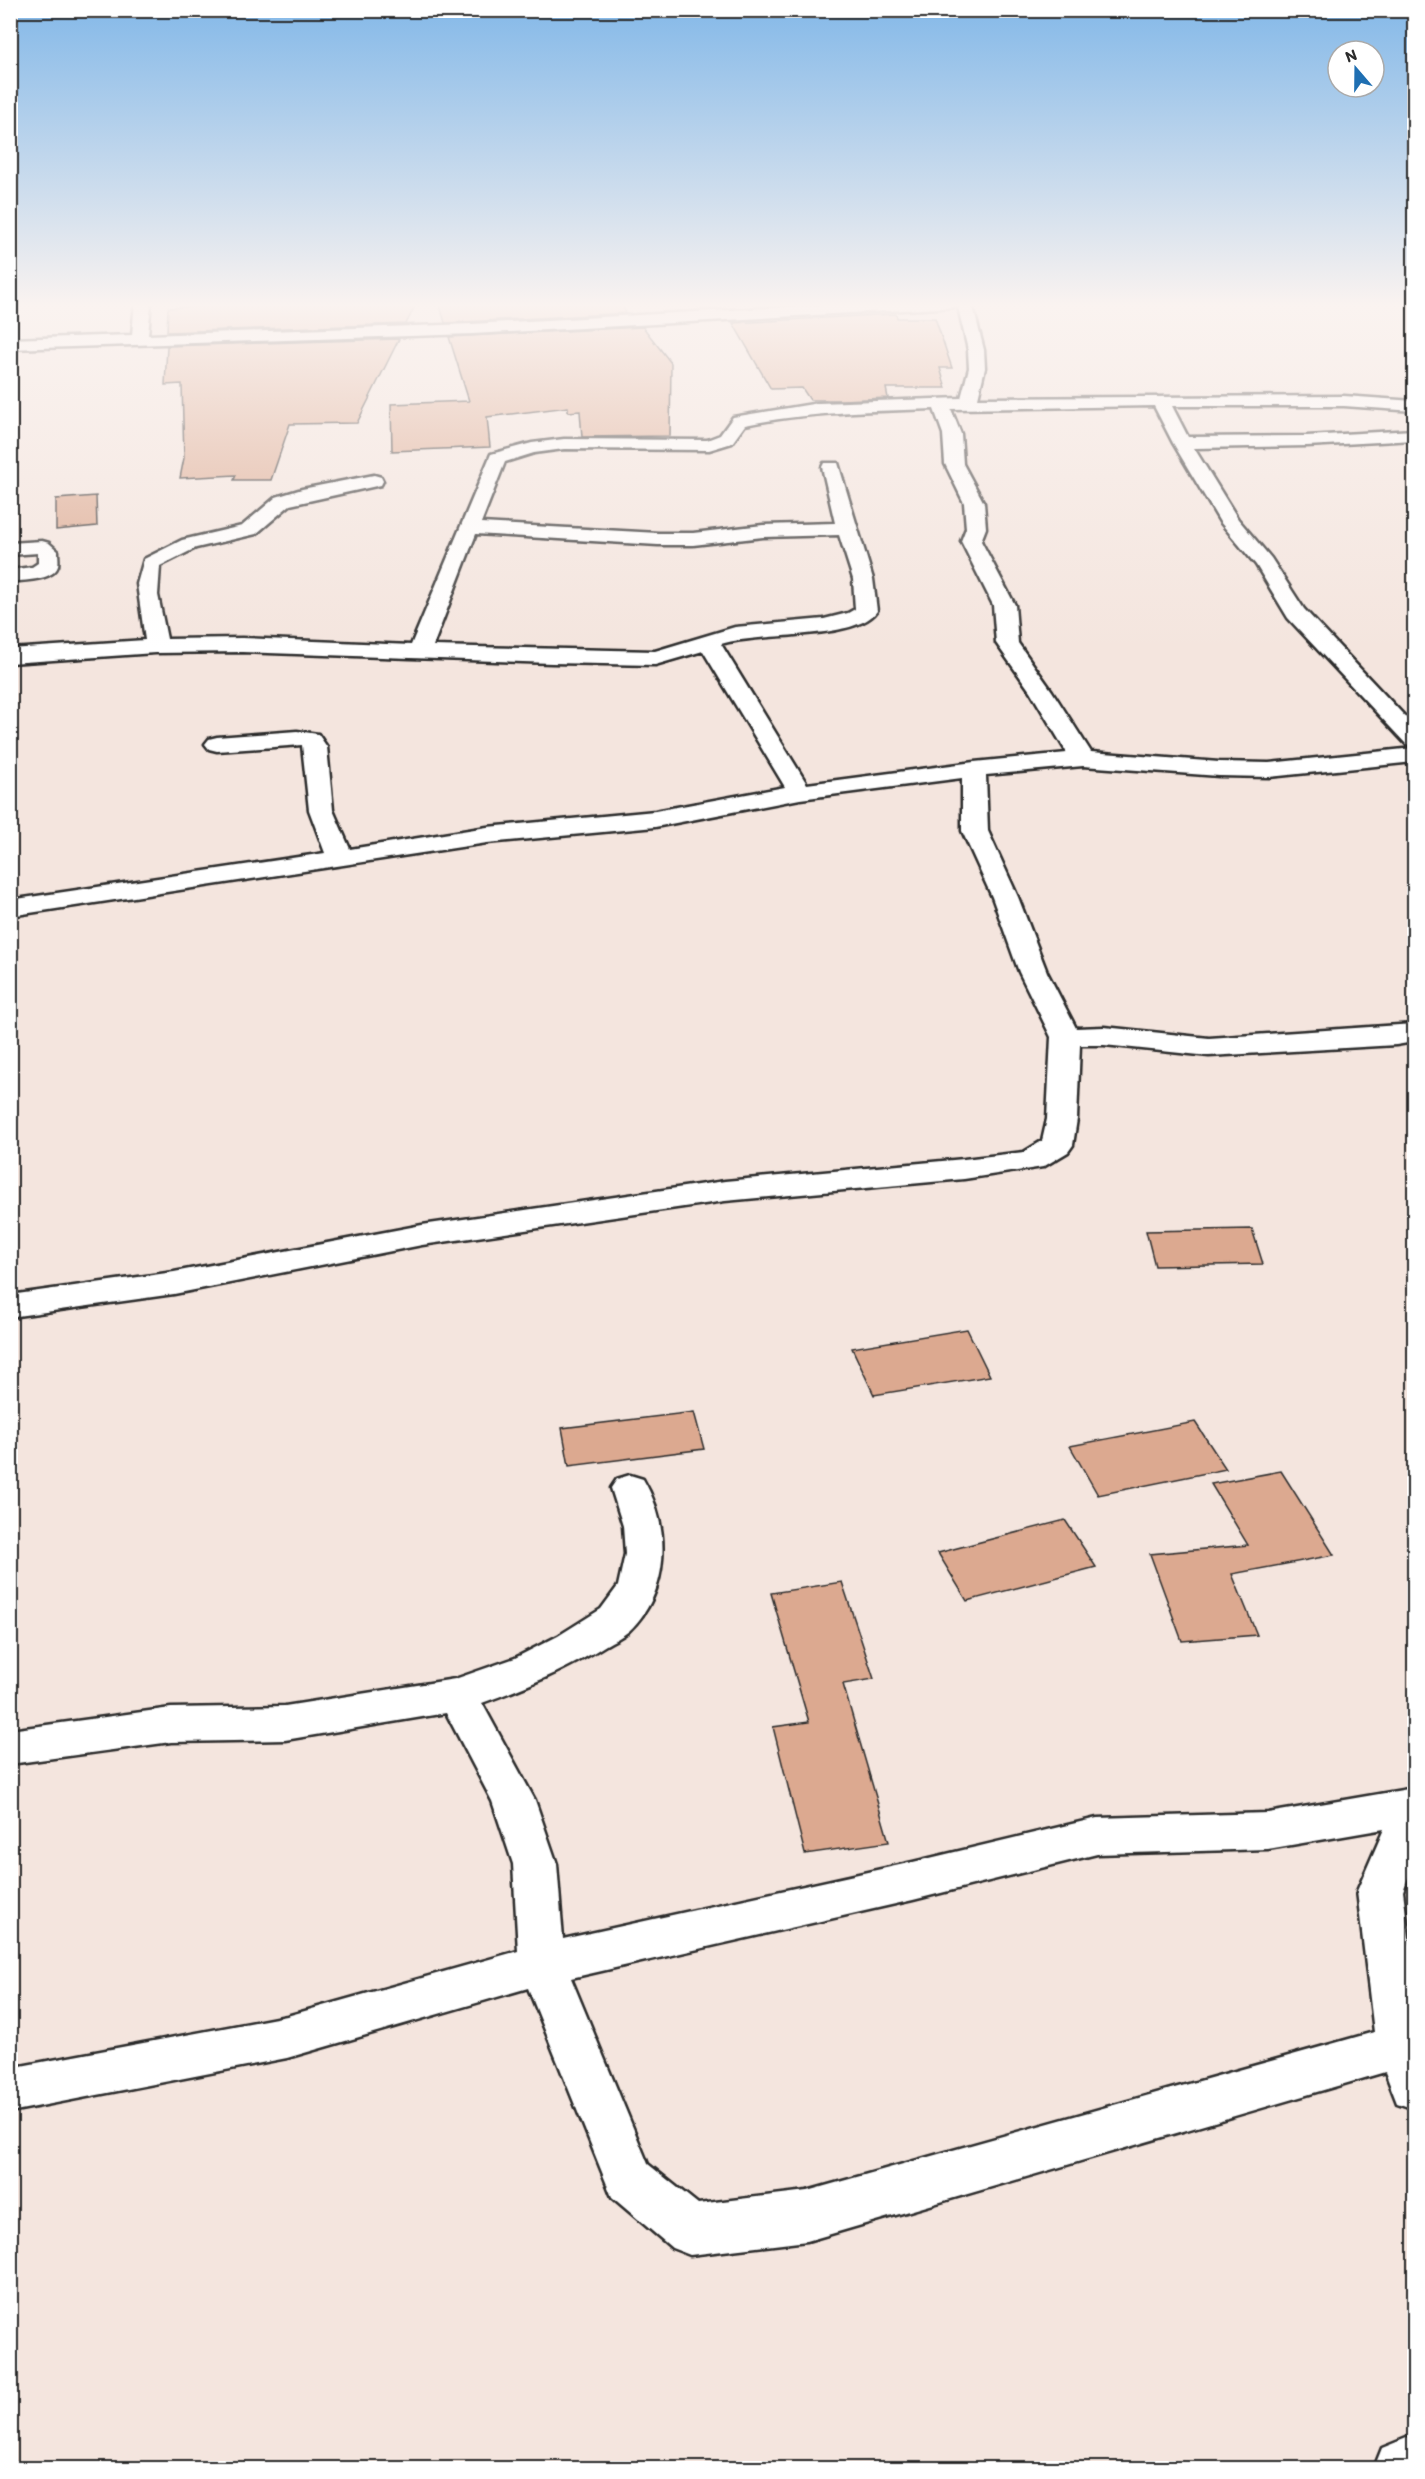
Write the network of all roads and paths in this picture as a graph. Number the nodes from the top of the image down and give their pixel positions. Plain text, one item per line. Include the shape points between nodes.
1 (756, 418) edge
2 (946, 418) edge
3 (1169, 418) edge
4 (1414, 435) edge
5 (1182, 443) junction
6 (831, 466) dead end
7 (374, 481) dead end
8 (470, 528) junction
9 (847, 529) junction
10 (10, 549) edge
11 (10, 576) edge
12 (708, 641) junction
13 (158, 647) junction
14 (420, 650) junction
15 (10, 656) edge
16 (1414, 739) edge
17 (217, 744) dead end
18 (1414, 755) edge
19 (1083, 759) junction
20 (974, 769) junction
21 (800, 792) junction
22 (340, 857) junction
23 (10, 908) edge
24 (1414, 1033) edge
25 (1066, 1037) junction
26 (10, 1306) edge
27 (630, 1488) dead end
28 (457, 1695) junction
29 (10, 1747) edge
30 (1414, 1806) edge
31 (1414, 1811) edge
32 (542, 1964) junction
33 (1407, 2067) edge
34 (10, 2090) edge
35 (1414, 2463) edge
36 (1402, 2469) edge

1 - 8 street via 739,421 726,440 709,446 564,444 497,458
2 - 19 street via 952,434 954,464 974,503 976,528 971,541 1004,604 1007,643
3 - 5 street
4 - 5 street
5 - 16 street via 1230,522 1264,562 1296,613
6 - 9 street
7 - 13 street via 283,501 249,530 189,544 151,563 146,575 149,613
8 - 9 street via 658,539
8 - 14 street
9 - 12 street via 858,557 867,601 866,611 860,617 742,632
10 - 11 street via 42,547 48,551 48,566 38,572
12 - 14 street via 655,658
12 - 21 street
13 - 14 street
13 - 15 street
17 - 22 street via 310,739 315,747 321,810
18 - 19 street via 1269,770
19 - 20 street
20 - 21 street
20 - 25 street via 975,831 1033,972
21 - 22 street via 654,819 487,835
22 - 23 street
24 - 25 street via 1209,1047 1104,1036
25 - 26 street via 1057,1145 1032,1160 690,1196 422,1235 174,1282
27 - 28 street via 642,1526 644,1554 637,1590 615,1620 530,1669
28 - 29 street via 285,1723 171,1725
28 - 32 street via 513,1800 535,1864
30 - 32 street via 1268,1831 1097,1836
31 - 33 street via 1380,1891
32 - 33 street via 630,2180 690,2230 807,2216
32 - 34 street via 287,2037
35 - 36 street

